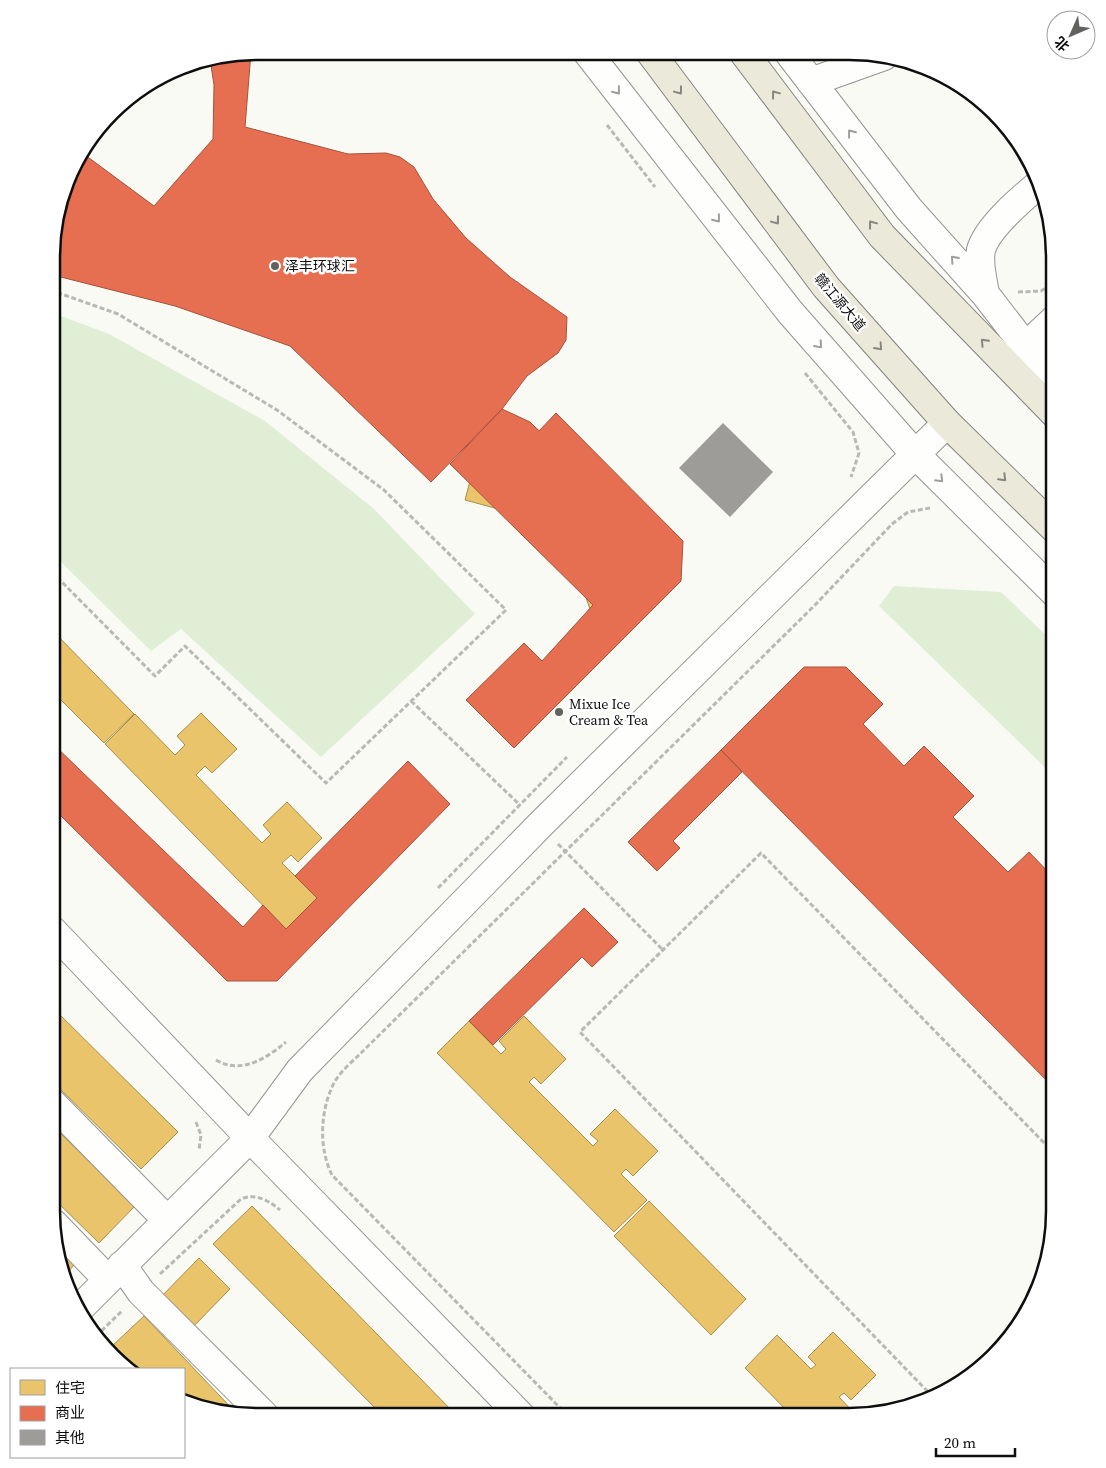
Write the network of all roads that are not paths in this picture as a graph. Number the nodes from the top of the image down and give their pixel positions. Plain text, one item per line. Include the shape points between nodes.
1 (593, 60) edge
2 (656, 60) edge
3 (749, 60) edge
4 (794, 60) edge
5 (870, 61) edge
6 (811, 82) junction
7 (1034, 189) edge
8 (985, 294) junction
9 (1046, 328) edge
10 (1026, 347) junction
11 (1005, 364) junction
12 (1046, 366) edge
13 (1046, 405) edge
14 (947, 423) junction
15 (914, 453) junction
16 (1046, 520) edge
17 (1046, 584) edge
18 (60, 924) edge
19 (60, 1110) edge
20 (250, 1138) junction
21 (167, 1220) junction
22 (61, 1229) edge
23 (115, 1272) junction
24 (83, 1304) edge
25 (257, 1408) edge
26 (513, 1408) edge

1 -> 15 street via 790,312
2 -> 14 main road, 赣江源大道 via 826,288
11 -> 3 main road via 882,236
4 - 6 street
5 - 6 street
8 -> 6 street via 909,209
7 - 8 street via 999,222 981,250
8 - 10 street
9 - 10 street
10 - 11 street
10 - 12 street
11 - 13 main road
14 - 15 street
14 -> 16 main road, 赣江源大道
15 -> 17 street
15 - 20 street via 540,825 300,1070
18 - 20 street
19 - 21 street
20 - 21 street
20 - 26 street
21 - 23 street
22 - 23 street
23 - 24 street
23 - 25 street via 141,1292

